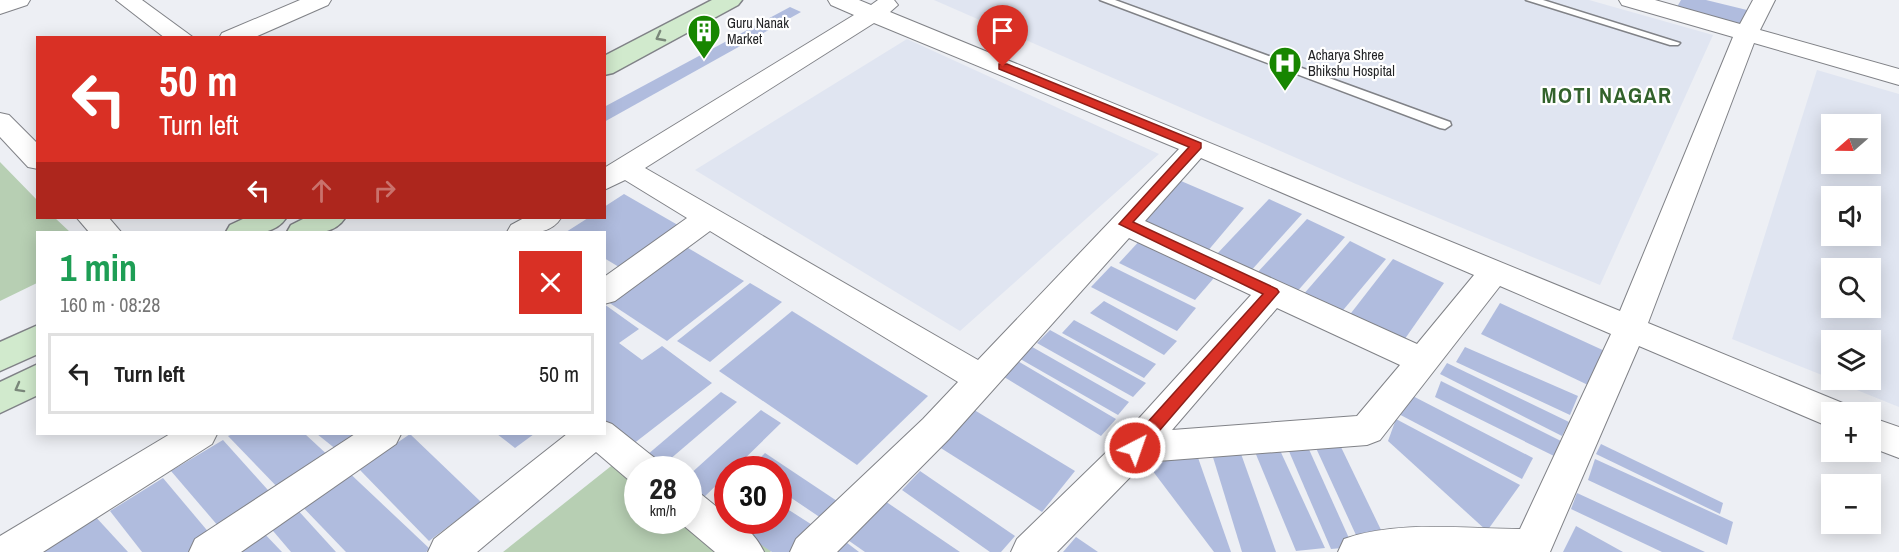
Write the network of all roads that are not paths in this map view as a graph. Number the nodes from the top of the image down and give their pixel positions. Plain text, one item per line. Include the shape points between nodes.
1 (19, 0) edge
2 (320, 0) edge
3 (688, 0) edge
4 (730, 0) edge
5 (839, 0) edge
6 (1105, 0) edge
7 (1531, 0) edge
8 (1630, 0) edge
9 (1764, 0) edge
10 (142, 3) edge
11 (1664, 5) edge
12 (0, 7) edge
13 (884, 7) edge
14 (1746, 34) junction
15 (180, 36) edge
16 (236, 36) edge
17 (606, 43) edge
18 (1674, 43) dead end
19 (606, 66) edge
20 (1899, 77) edge
21 (0, 121) edge
22 (1445, 125) dead end
23 (1197, 146) junction
24 (36, 159) edge
25 (615, 175) edge
26 (709, 218) junction
27 (93, 219) edge
28 (268, 219) edge
29 (327, 219) edge
30 (544, 219) edge
31 (1125, 224) junction
32 (105, 231) edge
33 (243, 231) edge
34 (304, 231) edge
35 (524, 231) edge
36 (1494, 272) junction
37 (606, 291) edge
38 (1272, 292) junction
39 (1629, 330) junction
40 (36, 339) edge
41 (0, 358) edge
42 (1423, 361) junction
43 (36, 379) edge
44 (982, 379) junction
45 (0, 399) edge
46 (1821, 409) edge
47 (197, 435) edge
48 (382, 435) edge
49 (591, 435) edge
50 (600, 435) edge
51 (1881, 435) edge
52 (1899, 442) edge
53 (1135, 448) junction
54 (626, 456) edge
55 (702, 518) edge
56 (1531, 549) edge
57 (9, 552) edge
58 (209, 552) edge
59 (448, 552) edge
60 (744, 552) edge
61 (810, 552) edge
62 (1031, 552) edge
63 (1358, 552) edge

1 - 12 street
2 - 16 street
3 - 17 main road
4 -> 19 main road
5 - 13 street
6 - 22 lane
7 - 18 lane
8 - 11 street
9 - 14 street
10 - 15 street
11 - 14 street
13 - 23 street
13 - 25 street
14 - 20 street
14 - 39 street
21 - 24 street
23 - 31 street
23 - 36 street
25 - 26 street
26 - 37 street
26 - 44 street
27 - 32 street
28 - 33 main road
29 - 34 main road
30 - 35 street
31 - 38 street
31 - 44 street
36 - 39 street
36 - 42 street
38 - 42 street
38 - 53 street
39 - 46 street
39 - 56 street
40 - 41 main road
42 - 53 street via 1367,430
43 -> 45 main road
44 - 61 street
47 - 57 street
48 - 58 street
49 - 59 street
50 - 54 street
51 - 52 street
53 - 62 street
55 - 60 street
56 - 63 street via 1396,546

